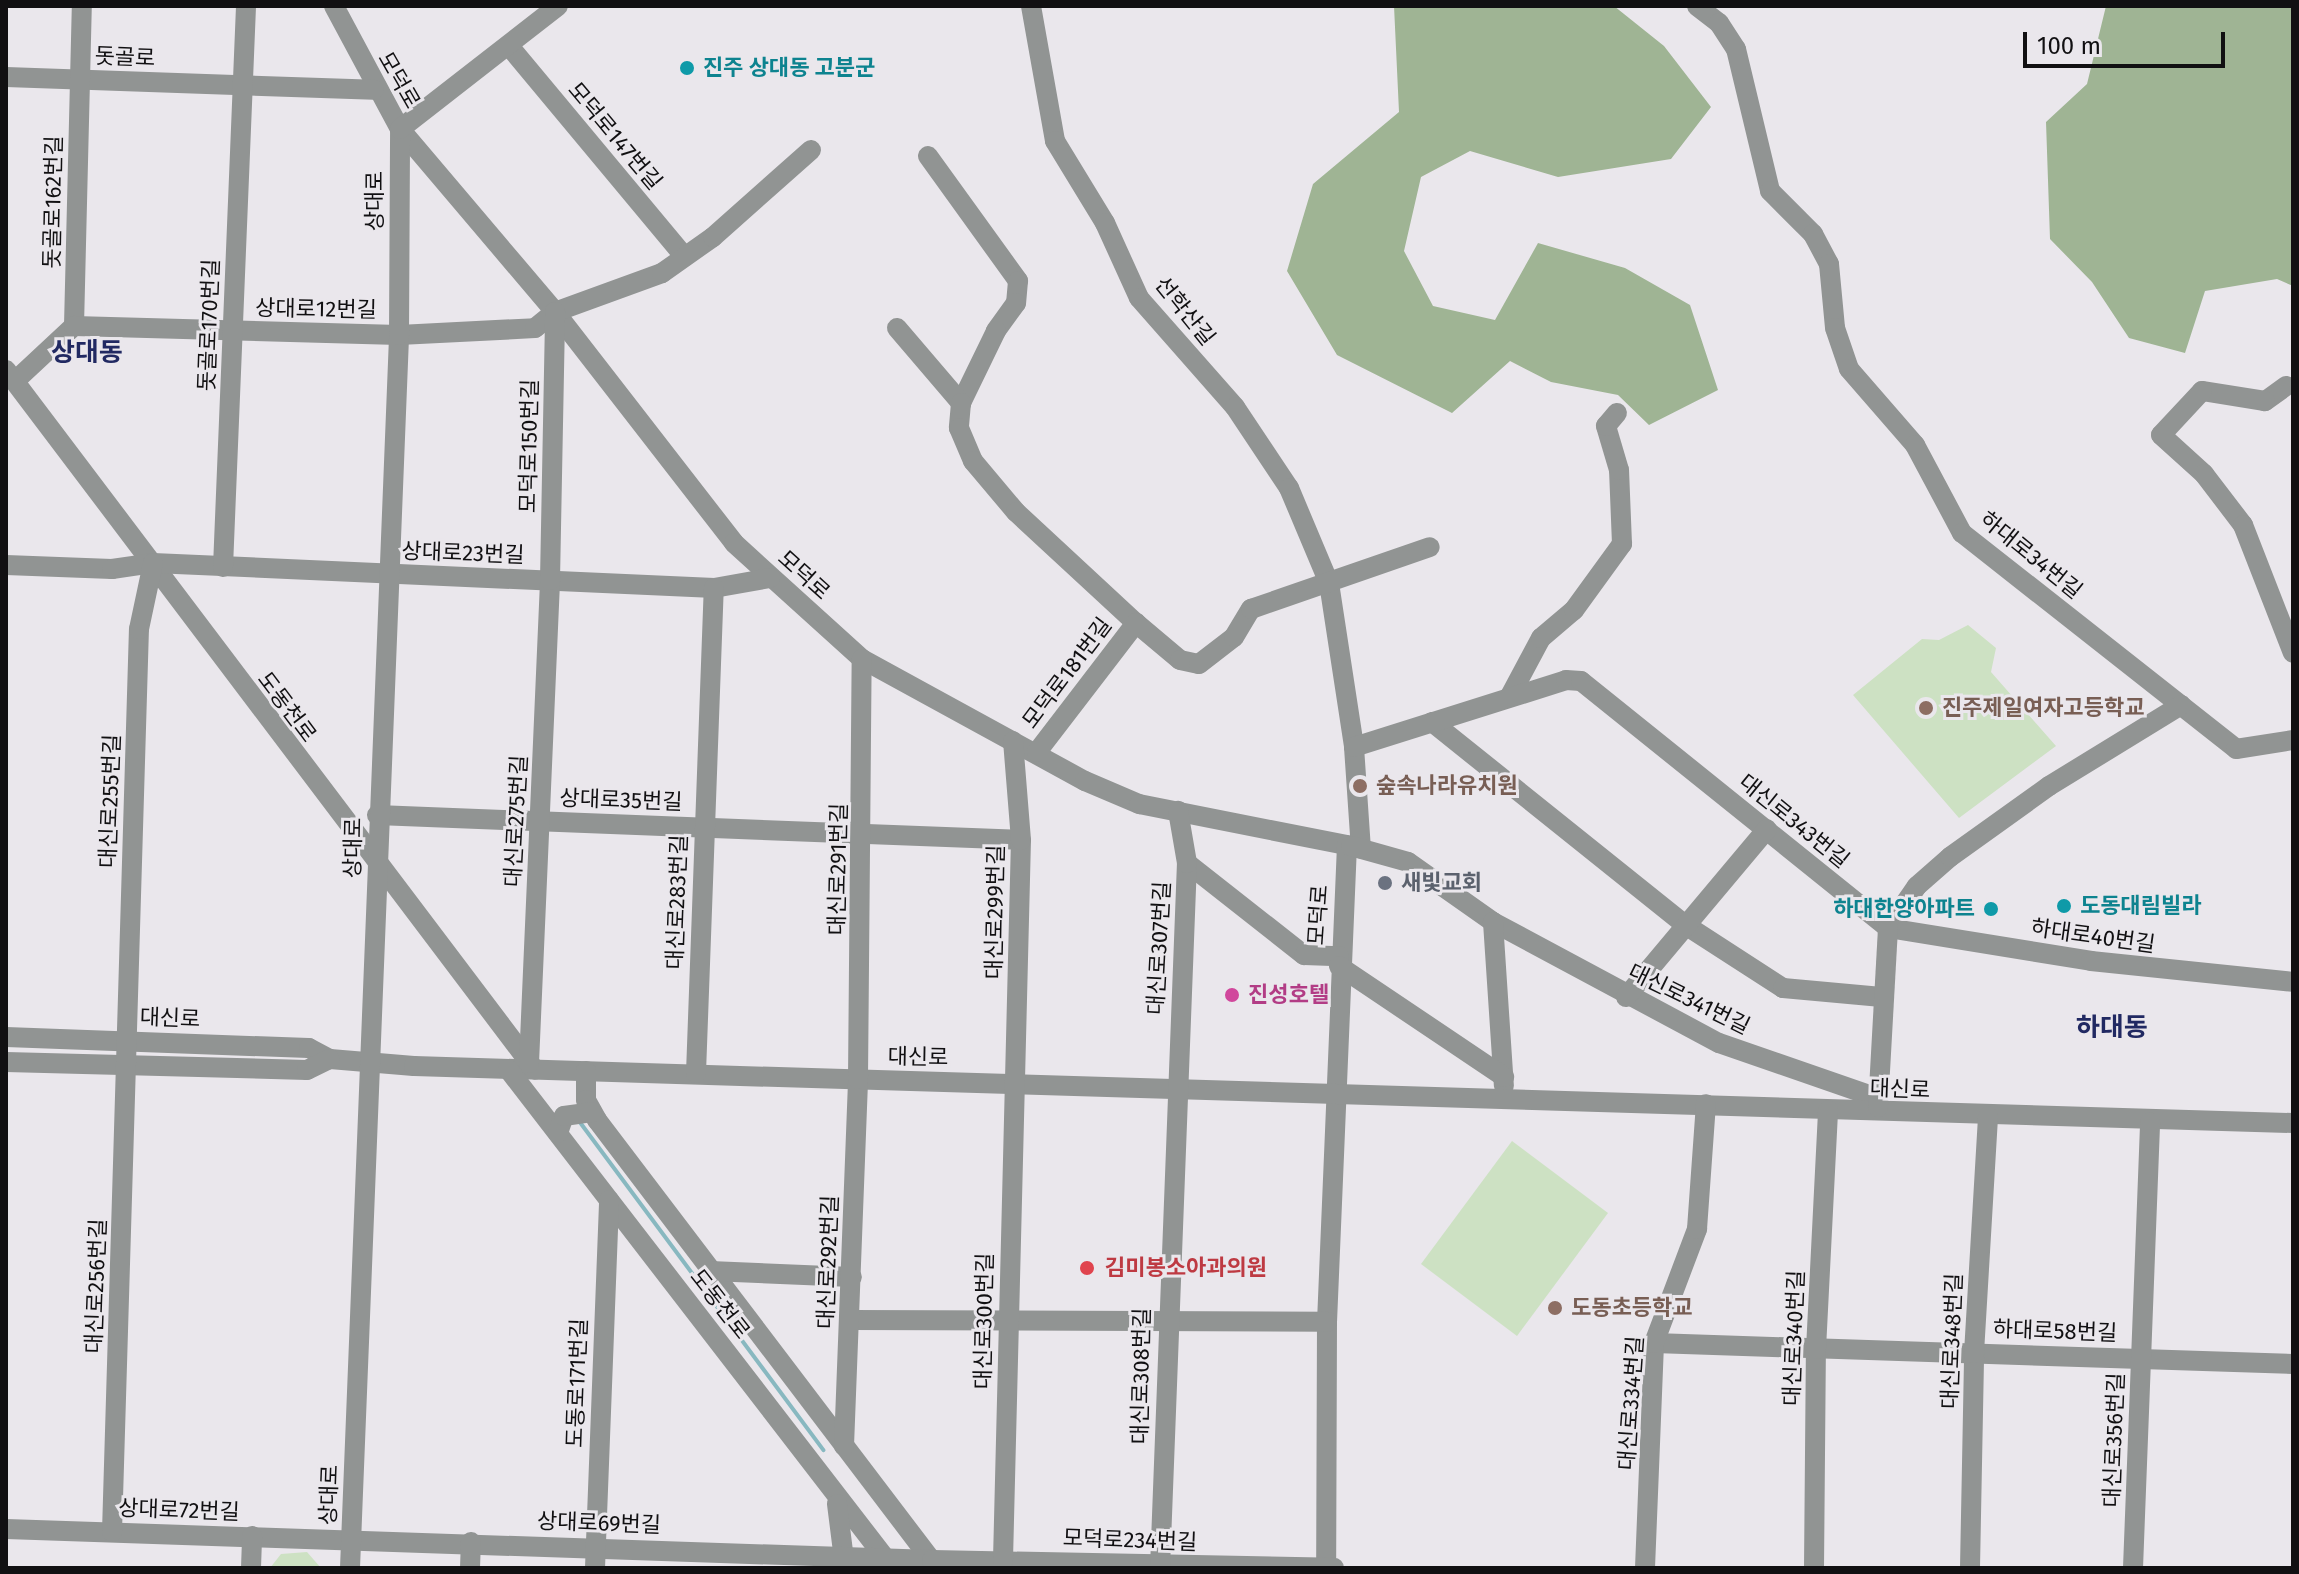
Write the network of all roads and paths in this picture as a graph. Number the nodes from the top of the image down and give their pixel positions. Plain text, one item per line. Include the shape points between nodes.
1 (82, 6) edge
2 (246, 6) edge
3 (334, 6) edge
4 (558, 6) edge
5 (1031, 6) edge
6 (1697, 6) edge
7 (509, 46) junction
8 (6, 77) edge
9 (80, 79) junction
10 (242, 85) junction
11 (374, 90) junction
12 (400, 129) junction
13 (811, 150) dead end
14 (928, 156) dead end
15 (684, 256) junction
16 (555, 312) junction
17 (74, 326) junction
18 (897, 328) dead end
19 (233, 331) junction
20 (399, 335) junction
21 (10, 376) edge
22 (2286, 386) dead end
23 (961, 403) junction
24 (1617, 413) dead end
25 (1430, 547) dead end
26 (153, 563) junction
27 (6, 565) edge
28 (223, 567) junction
29 (387, 575) junction
30 (770, 578) junction
31 (550, 580) junction
32 (1329, 583) junction
33 (714, 588) junction
34 (2286, 615) edge
35 (1136, 623) junction
36 (2293, 653) edge
37 (862, 659) junction
38 (1510, 696) junction
39 (2181, 705) junction
40 (1432, 722) junction
41 (2293, 740) edge
42 (1013, 741) junction
43 (1354, 747) junction
44 (1037, 752) junction
45 (1178, 811) junction
46 (377, 815) junction
47 (540, 821) junction
48 (703, 827) junction
49 (1767, 829) junction
50 (863, 833) junction
51 (1021, 840) junction
52 (1354, 847) junction
53 (1187, 863) junction
54 (377, 866) junction
55 (1493, 922) junction
56 (1687, 926) junction
57 (1888, 928) junction
58 (1339, 961) junction
59 (2293, 982) edge
60 (1626, 997) junction
61 (1882, 997) junction
62 (6, 1037) edge
63 (127, 1041) junction
64 (330, 1059) junction
65 (6, 1062) edge
66 (370, 1062) junction
67 (126, 1065) junction
68 (532, 1066) junction
69 (508, 1069) junction
70 (586, 1071) junction
71 (696, 1073) junction
72 (858, 1079) junction
73 (1015, 1083) junction
74 (1504, 1087) junction
75 (1175, 1088) junction
76 (1337, 1091) junction
77 (1706, 1104) junction
78 (1877, 1105) junction
79 (1828, 1110) junction
80 (592, 1112) junction
81 (1988, 1116) junction
82 (2290, 1118) edge
83 (2150, 1122) junction
84 (558, 1133) junction
85 (609, 1200) junction
86 (710, 1271) junction
87 (852, 1277) junction
88 (851, 1320) junction
89 (1007, 1321) junction
90 (1166, 1321) junction
91 (1327, 1322) junction
92 (1654, 1343) junction
93 (1816, 1349) junction
94 (1974, 1353) junction
95 (2140, 1358) junction
96 (2293, 1364) edge
97 (844, 1446) junction
98 (837, 1504) dead end
99 (897, 1514) junction
100 (6, 1529) edge
101 (863, 1530) junction
102 (112, 1532) junction
103 (252, 1536) junction
104 (351, 1539) junction
105 (471, 1542) junction
106 (596, 1558) edge
107 (722, 1560) edge
108 (1003, 1560) junction
109 (845, 1562) edge
110 (889, 1563) edge
111 (935, 1564) edge
112 (1160, 1567) edge
113 (251, 1568) edge
114 (350, 1568) edge
115 (470, 1568) edge
116 (1326, 1568) edge
117 (1334, 1568) edge
118 (1645, 1568) edge
119 (1814, 1568) edge
120 (1970, 1568) edge
121 (2133, 1568) edge

1 - 9 street, 돗골로162번길
2 - 10 street
3 - 11 street, 모덕로
4 - 7 street
5 - 32 street, 선학산길 via 1055,141 1105,223 1139,298 1235,407 1289,488
6 - 39 street, 하대로34번길 via 1719,23 1736,49 1770,191 1813,234 1829,264 1835,328 1849,369 1915,445 1962,533
7 - 12 street
7 - 15 street, 모덕로147번길
8 - 9 street, 돗골로
9 - 10 street, 돗골로
9 - 17 street, 돗골로162번길
10 - 11 street, 돗골로
10 - 19 street, 돗골로170번길
11 - 12 street, 모덕로
12 - 16 street, 모덕로
12 - 20 street, 상대로
13 - 15 street
14 - 23 street via 1018,281 1016,303 996,331
15 - 16 street via 662,273
16 - 20 street, 상대로12번길 via 526,331
16 - 30 street, 모덕로 via 734,543
16 - 31 street, 모덕로150번길
17 - 19 street, 상대로12번길
17 - 21 street
18 - 23 street
19 - 20 street, 상대로12번길
19 - 28 street, 돗골로170번길
20 - 29 street, 상대로
21 - 26 street, 도동천로
22 - 34 street via 2265,401 2202,391 2161,435 2204,474 2243,525
23 - 35 street via 959,428 973,461 1016,512
24 - 38 street via 1606,426 1619,470 1622,544 1574,610 1541,638
25 - 32 street
26 - 27 street, 상대로23번길 via 112,569
26 - 28 street, 상대로23번길
26 - 54 street, 도동천로
26 - 63 street, 대신로255번길 via 139,629
28 - 29 street, 상대로23번길
29 - 31 street, 상대로23번길
29 - 46 street, 상대로
30 - 33 street, 상대로23번길
30 - 37 street, 모덕로
31 - 33 street, 상대로23번길
31 - 47 street, 대신로275번길
32 - 35 street, 모덕로181번길 via 1251,609 1234,637 1190,666
32 - 43 street, 선학산길
33 - 48 street, 대신로283번길
34 - 36 street
35 - 44 street, 모덕로181번길
37 - 42 street, 모덕로
37 - 50 street, 대신로291번길
38 - 40 street
38 - 49 street, 대신로343번길 via 1566,680 1581,681
39 - 41 street, 하대로34번길 via 2236,749
39 - 57 street via 2049,786 1950,857 1917,886
40 - 43 street
40 - 56 street
42 - 44 street, 모덕로
42 - 51 street, 대신로299번길
43 - 52 street, 선학산길
44 - 45 street, 모덕로 via 1085,781 1139,804
45 - 52 street, 모덕로
45 - 53 street, 대신로307번길
46 - 47 street, 상대로35번길
46 - 54 street, 상대로
47 - 48 street, 상대로35번길
47 - 68 street, 대신로275번길
48 - 50 street, 상대로35번길
48 - 71 street, 대신로283번길
49 - 56 street
49 - 57 street, 대신로343번길
50 - 51 street, 상대로35번길
50 - 72 street, 대신로291번길
51 - 73 street, 대신로299번길
52 - 55 street, 대신로341번길 via 1408,862
52 - 58 street, 모덕로
53 - 58 street via 1304,955
53 - 75 street, 대신로307번길
54 - 66 street, 상대로
54 - 68 street, 도동천로
55 - 60 street, 대신로341번길
55 - 74 street
56 - 60 street
56 - 61 street via 1783,988
57 - 59 street, 하대로40번길 via 2091,961
57 - 61 street
58 - 74 street, 모덕로
58 - 76 street, 모덕로
60 - 78 street, 대신로341번길 via 1719,1043
61 - 78 street
62 - 63 street, 대신로
63 - 64 street, 대신로 via 309,1048
63 - 67 street, 대신로256번길
64 - 66 street, 대신로
64 - 67 street, 대신로 via 307,1070
65 - 67 street, 대신로
66 - 69 street, 대신로
66 - 104 street, 상대로
67 - 102 street, 대신로256번길
68 - 69 street, 대신로
68 - 70 street, 대신로
69 - 84 street, 도동천로
70 - 71 street, 대신로
70 - 80 street, 도동천로 via 586,1100
71 - 72 street, 대신로
72 - 73 street, 대신로
72 - 87 street, 대신로292번길
73 - 75 street, 대신로
73 - 89 street, 대신로300번길
74 - 76 street, 대신로
74 - 77 street, 대신로
75 - 76 street, 대신로
75 - 90 street, 대신로308번길
76 - 91 street, 모덕로
77 - 79 street, 대신로
77 - 92 street, 대신로334번길 via 1697,1229
78 - 79 street, 대신로
78 - 81 street, 대신로
79 - 93 street, 대신로340번길
80 - 84 street via 564,1116
80 - 86 street, 도동천로
81 - 83 street, 대신로
81 - 94 street, 대신로348번길
82 - 83 street, 대신로
83 - 95 street, 대신로356번길
84 - 85 street, 도동천로
85 - 101 street, 도동천로
85 - 106 street, 도동로171번길
86 - 87 street
86 - 97 street, 도동천로
87 - 88 street, 대신로292번길
88 - 89 street
88 - 97 street, 대신로292번길
89 - 90 street
89 - 108 street, 대신로300번길
90 - 91 street
90 - 112 street, 대신로308번길
91 - 116 street, 모덕로
92 - 93 street, 하대로58번길
92 - 118 street, 대신로334번길
93 - 94 street, 하대로58번길
93 - 119 street, 대신로340번길
94 - 95 street, 하대로58번길
94 - 120 street, 대신로348번길
95 - 96 street, 하대로58번길
95 - 121 street, 대신로356번길
97 - 99 street, 도동천로
98 - 109 street
99 - 101 street via 891,1530
99 - 111 street, 도동천로
100 - 102 street, 상대로72번길
101 - 110 street, 도동천로
102 - 103 street, 상대로72번길
103 - 104 street, 상대로72번길
103 - 113 street
104 - 105 street, 상대로69번길
104 - 114 street, 상대로
105 - 106 street, 상대로69번길
105 - 115 street
106 - 107 street, 상대로69번길
107 - 109 street, 상대로69번길
108 - 111 street, 모덕로234번길
108 - 112 street, 모덕로234번길
109 - 110 street, 상대로69번길
110 - 111 street, 모덕로234번길
112 - 116 street, 모덕로234번길
116 - 117 street, 모덕로234번길

